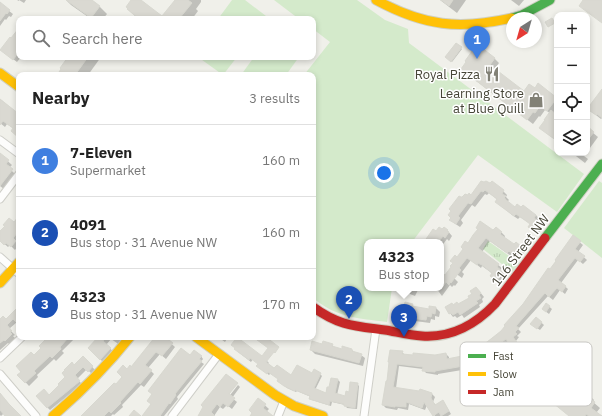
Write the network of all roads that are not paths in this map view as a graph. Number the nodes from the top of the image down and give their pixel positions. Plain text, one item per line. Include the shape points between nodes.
1 (376, 0) edge
2 (550, 0) edge
3 (528, 12) edge
4 (506, 19) edge
5 (0, 73) edge
6 (16, 85) edge
7 (0, 140) edge
8 (16, 152) edge
9 (602, 164) edge
10 (16, 178) edge
11 (0, 199) edge
12 (0, 257) edge
13 (16, 267) edge
14 (16, 269) edge
15 (0, 283) edge
16 (316, 309) edge
17 (376, 329) junction
18 (19, 340) edge
19 (128, 340) edge
20 (200, 340) edge
21 (219, 354) junction
22 (0, 358) edge
23 (0, 374) edge
24 (284, 401) junction
25 (36, 416) edge
26 (53, 416) edge
27 (172, 416) edge
28 (278, 416) edge
29 (323, 416) edge
30 (364, 416) edge

1 - 4 street via 413,18 442,24 474,26
2 - 3 street
5 - 6 street
7 - 8 street
9 - 17 street, 116 Street NW via 506,290 489,311 475,322 456,331 436,336
10 - 11 street
12 - 13 street
14 - 15 street
16 - 17 street, 116 Street NW via 340,322
17 - 30 street
18 - 22 street
19 - 26 street via 94,378
20 - 21 street
21 - 24 street
21 - 27 street
23 - 25 street
24 - 28 street
24 - 29 street

